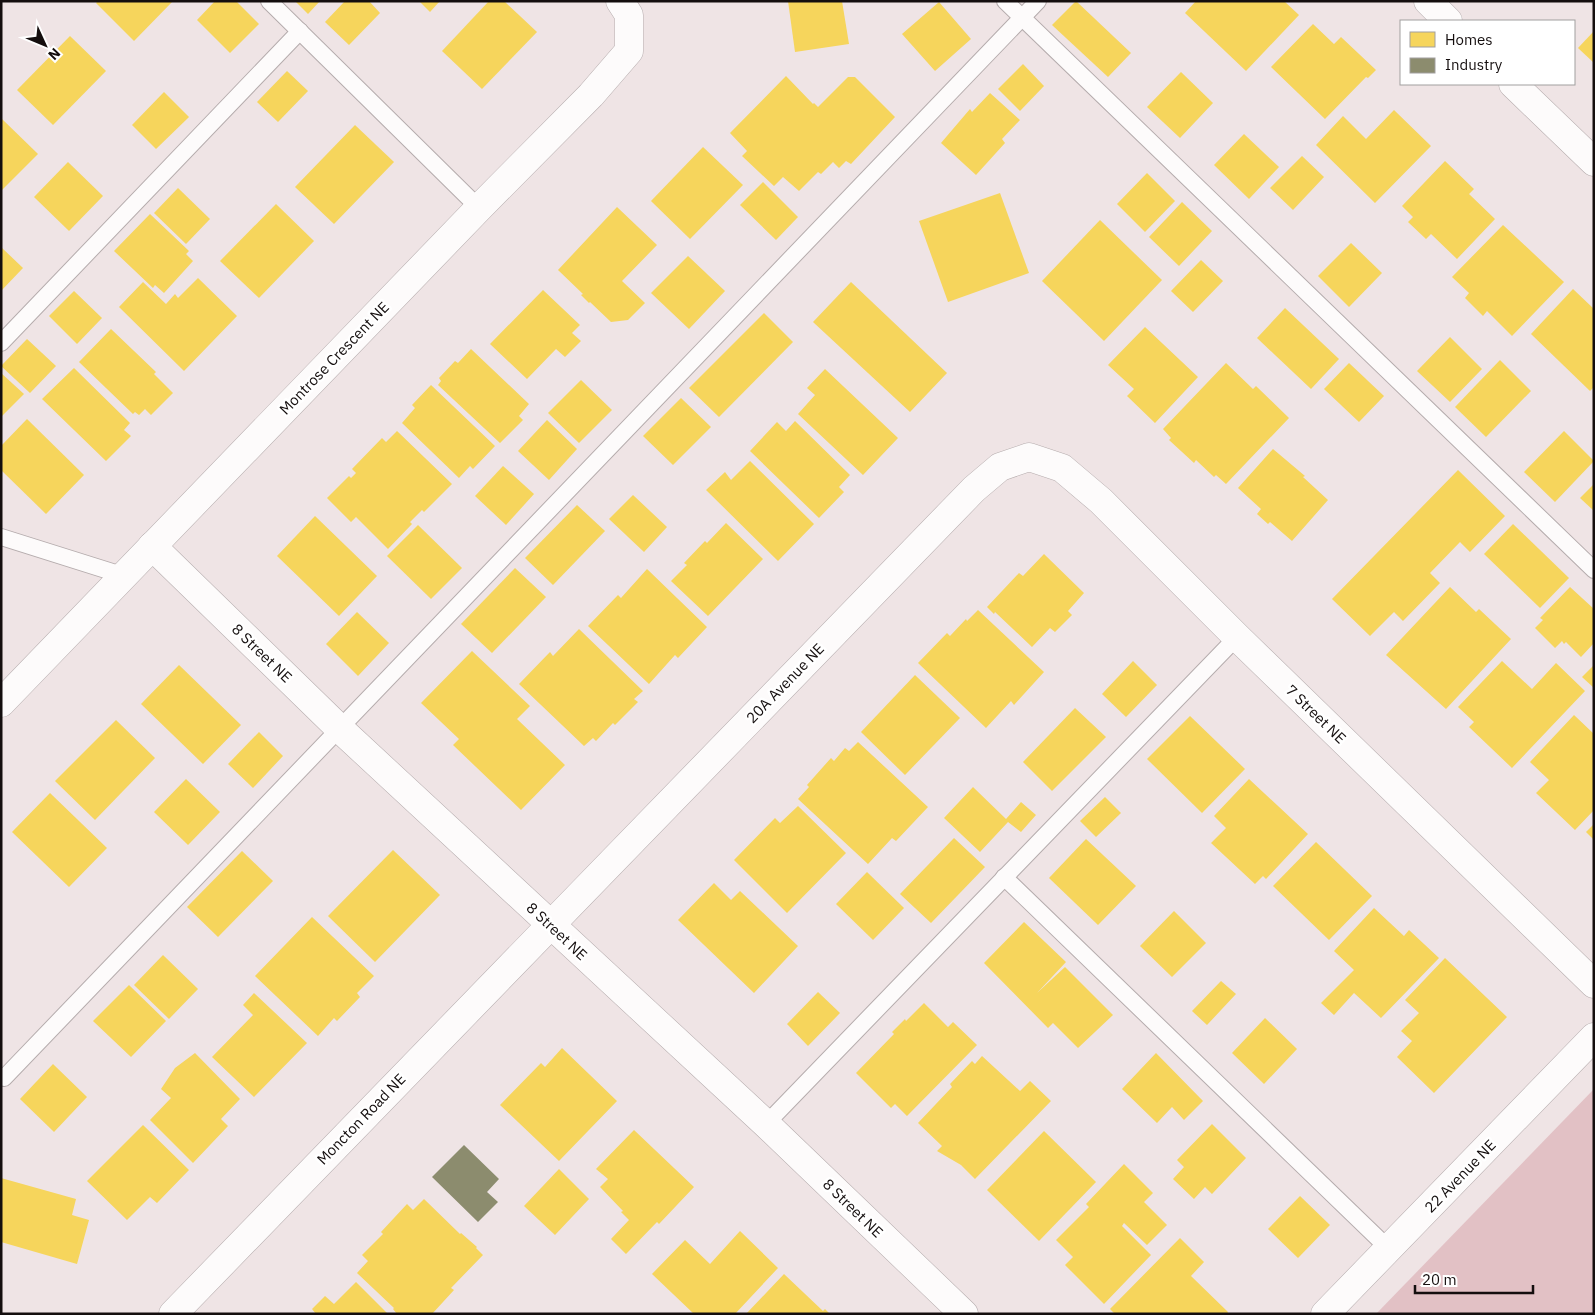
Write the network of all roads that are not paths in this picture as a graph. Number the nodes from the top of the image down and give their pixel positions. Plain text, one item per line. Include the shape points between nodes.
1 (269, 1) edge
2 (620, 1) edge
3 (1005, 1) edge
4 (1038, 1) edge
5 (1428, 1) edge
6 (1022, 18) junction
7 (1447, 20) edge
8 (300, 31) junction
9 (1514, 85) edge
10 (1594, 162) edge
11 (479, 208) junction
12 (1, 343) edge
13 (1029, 456) joint
14 (1, 536) edge
15 (152, 546) junction
16 (1594, 570) edge
17 (125, 576) junction
18 (1237, 637) junction
19 (1, 703) edge
20 (340, 729) junction
21 (1004, 877) junction
22 (550, 925) junction
23 (1594, 984) edge
24 (1594, 1037) edge
25 (1, 1077) edge
26 (766, 1124) junction
27 (1389, 1249) junction
28 (173, 1314) edge
29 (964, 1314) edge
30 (1326, 1314) edge

1 - 8 lane
2 - 11 street, Montrose Crescent NE via 629,15 629,51 591,95
3 - 6 lane
4 - 6 lane
5 - 7 street
6 - 16 lane
6 - 20 lane
8 - 11 lane
8 - 12 lane
9 - 10 street
11 - 15 street, Montrose Crescent NE
13 - 18 street, 7 Street NE via 1062,468 1088,490
13 - 22 street, 20A Avenue NE via 1000,467 974,489
14 - 17 lane
15 - 17 street, Montrose Crescent NE
15 - 20 street, 8 Street NE
17 - 19 street, Montrose Crescent NE
18 - 21 lane
18 - 23 street, 7 Street NE
20 - 22 street, 8 Street NE
20 - 25 lane via 4,1078
21 - 26 lane
21 - 27 lane
22 - 26 street, 8 Street NE
22 - 28 street, Moncton Road NE
24 - 27 street, 22 Avenue NE
26 - 29 street, 8 Street NE
27 - 30 street, 22 Avenue NE

